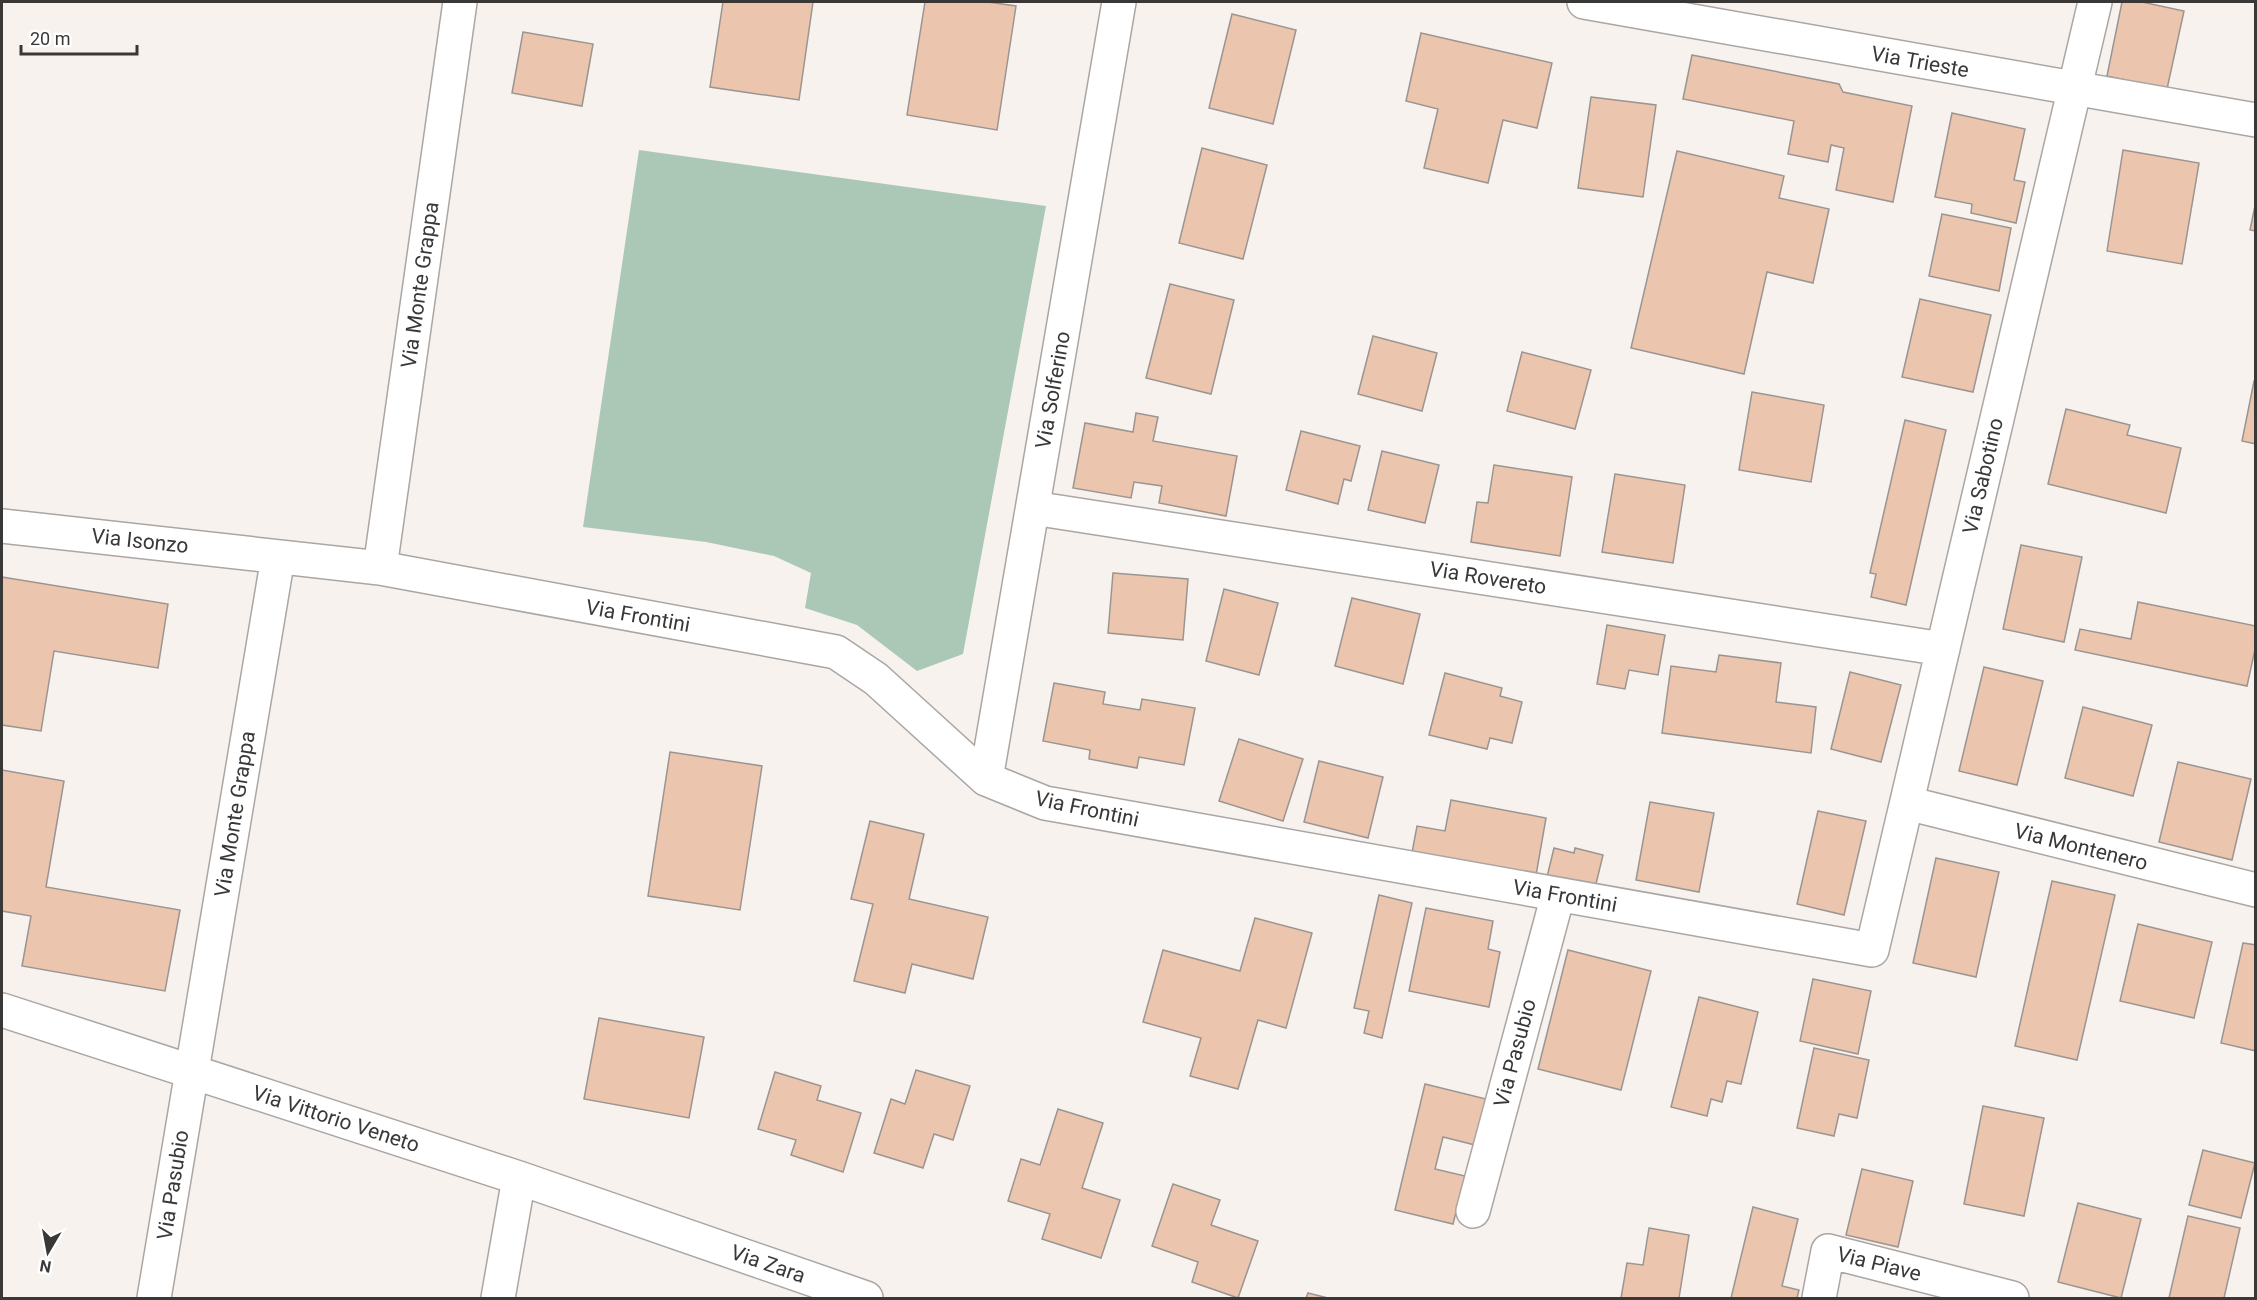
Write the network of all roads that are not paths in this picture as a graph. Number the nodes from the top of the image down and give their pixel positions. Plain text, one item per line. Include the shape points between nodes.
1 (460, 2) edge
2 (1119, 2) edge
3 (1584, 2) edge
4 (2095, 2) edge
5 (2073, 89) junction
6 (2256, 120) edge
7 (1033, 508) junction
8 (2, 526) edge
9 (278, 557) junction
10 (380, 568) junction
11 (1943, 649) junction
12 (986, 779) junction
13 (1907, 803) junction
14 (2256, 890) edge
15 (1558, 895) junction
16 (1872, 950) joint
17 (2, 1010) edge
18 (192, 1072) junction
19 (519, 1178) junction
20 (1473, 1211) dead end
21 (670, 1230) joint
22 (154, 1299) edge
23 (498, 1299) edge
24 (866, 1299) edge
25 (1819, 1299) edge
26 (2012, 1299) edge

1 - 10 street, Via Monte Grappa
2 - 7 street, Via Solferino
3 - 5 street, Via Trieste
4 - 5 street, Via Sabotino
5 - 6 street, Via Trieste
5 - 11 street, Via Sabotino
7 - 11 street, Via Rovereto
7 - 12 street, Via Solferino
8 - 9 street, Via Isonzo
9 - 10 street, Via Frontini
9 - 18 street, Via Monte Grappa
10 - 12 street, Via Frontini via 836,652 876,679
11 - 13 street, Via Sabotino
12 - 15 street, Via Frontini via 1045,803
13 - 14 street, Via Montenero
13 - 16 street, Via Sabotino
15 - 16 street, Via Frontini
15 - 20 street, Via Pasubio
17 - 18 street, Via Vittorio Veneto
18 - 19 street, Via Vittorio Veneto
18 - 22 street, Via Pasubio
19 - 21 street, Via Vittorio Veneto
19 - 23 street
21 - 24 street, Via Zara
25 - 26 street, Via Piave via 1828,1251

